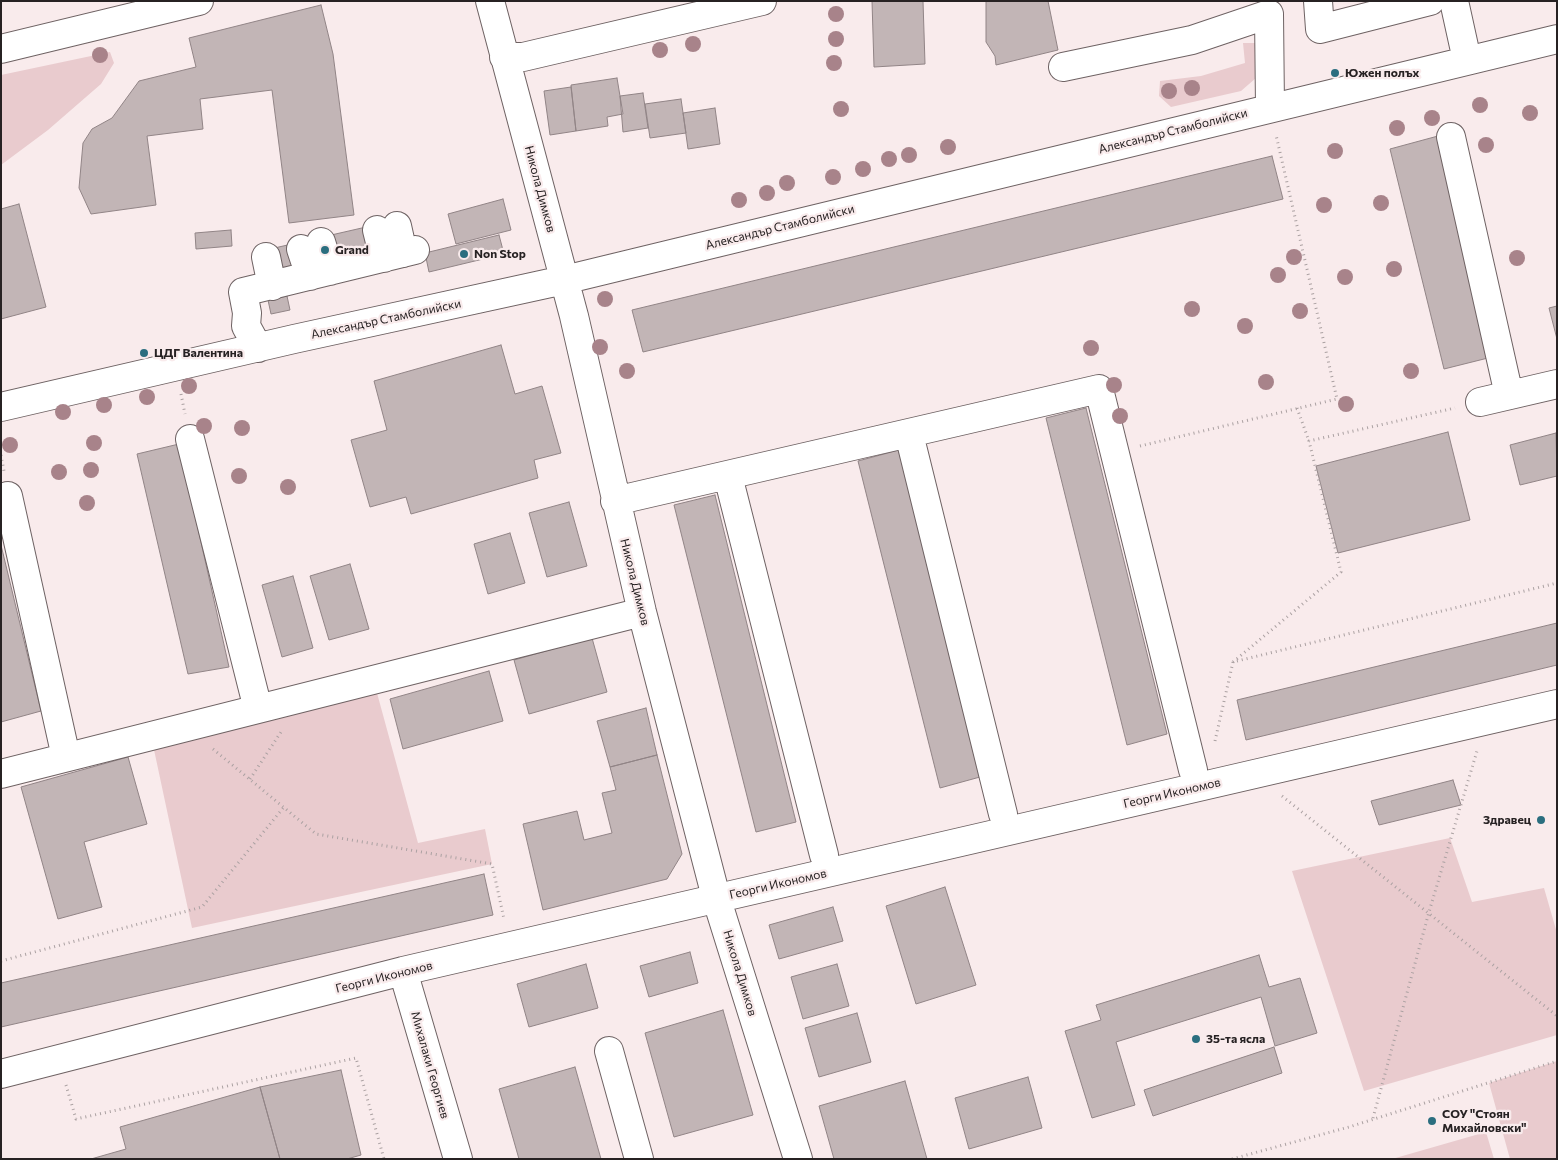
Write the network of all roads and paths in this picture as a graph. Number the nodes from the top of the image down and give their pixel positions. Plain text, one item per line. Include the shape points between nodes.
1 (199, 1) edge
2 (490, 1) edge
3 (762, 1) edge
4 (1318, 1) edge
5 (1430, 1) edge
6 (1454, 1) edge
7 (1557, 39) edge
8 (1, 49) edge
9 (504, 56) junction
10 (1467, 60) junction
11 (1063, 68) dead end
12 (1270, 107) junction
13 (1452, 137) dead end
14 (393, 255) junction
15 (302, 279) junction
16 (564, 280) junction
17 (258, 348) junction
18 (175, 368) junction
19 (1557, 384) edge
20 (1509, 395) junction
21 (1480, 402) joint
22 (1, 407) edge
23 (1297, 408) junction
24 (909, 434) junction
25 (190, 440) joint
26 (1310, 441) junction
27 (1115, 452) junction
28 (728, 476) junction
29 (8, 496) dead end
30 (615, 501) junction
31 (1557, 583) edge
32 (642, 612) junction
33 (1233, 662) junction
34 (302, 698) junction
35 (1557, 704) edge
36 (258, 709) junction
37 (1486, 720) junction
38 (187, 727) junction
39 (1213, 747) dead end
40 (66, 757) junction
41 (1193, 770) dead end
42 (1, 774) edge
43 (1254, 774) junction
44 (250, 779) junction
45 (284, 807) junction
46 (1003, 814) dead end
47 (824, 855) dead end
48 (716, 898) junction
49 (1429, 912) junction
50 (510, 946) junction
51 (1, 961) edge
52 (403, 971) junction
53 (1557, 1016) edge
54 (609, 1052) dead end
55 (59, 1060) junction
56 (1557, 1061) edge
57 (1, 1074) edge
58 (1373, 1118) junction
59 (384, 1159) edge
60 (458, 1159) edge
61 (639, 1159) edge
62 (798, 1159) edge
63 (1232, 1159) edge

1 - 8 street
2 - 9 street, Никола Димков
3 - 9 street via 523,57
4 - 5 street via 1320,29
6 - 10 street
7 - 10 street, Александър Стамболийски
9 - 16 street, Никола Димков
10 - 12 street, Александър Стамболийски
11 - 12 street via 1192,40 1269,14
12 - 16 street, Александър Стамболийски
12 - 23 path via 1337,398
13 - 20 street
14 - 14 street via 378,230
14 - 15 street
15 - 15 street via 293,250
15 - 17 street via 243,292 246,326
16 - 17 street, Александър Стамболийски
16 - 30 street, Никола Димков
17 - 18 street, Александър Стамболийски
18 - 22 street, Александър Стамболийски
18 - 25 path
19 - 20 street
20 - 21 street
21 - 26 path
23 - 26 path
23 - 27 path
24 - 27 street via 1099,389
24 - 28 street
24 - 46 street
25 - 36 street
26 - 33 path via 1341,572
27 - 41 street
28 - 30 street
28 - 47 street
29 - 40 street
30 - 32 street, Никола Димков
31 - 33 path
32 - 34 street
32 - 48 street, Никола Димков
33 - 39 path
34 - 36 street
34 - 44 path
35 - 37 street, Георги Икономов
36 - 38 street
37 - 43 street, Георги Икономов
37 - 49 path
38 - 40 street
38 - 44 path
40 - 42 street
43 - 48 street, Георги Икономов
43 - 49 path
44 - 45 path
45 - 50 path via 316,834 492,864
45 - 51 path via 202,907
48 - 50 street, Георги Икономов
48 - 62 street, Никола Димков
49 - 53 path
49 - 58 path
50 - 52 street, Георги Икономов
52 - 55 street, Георги Икономов
52 - 60 street, Михалаки Георгиев
54 - 61 street
55 - 57 street, Георги Икономов
55 - 59 path via 76,1119 356,1058
56 - 58 path
58 - 63 path

